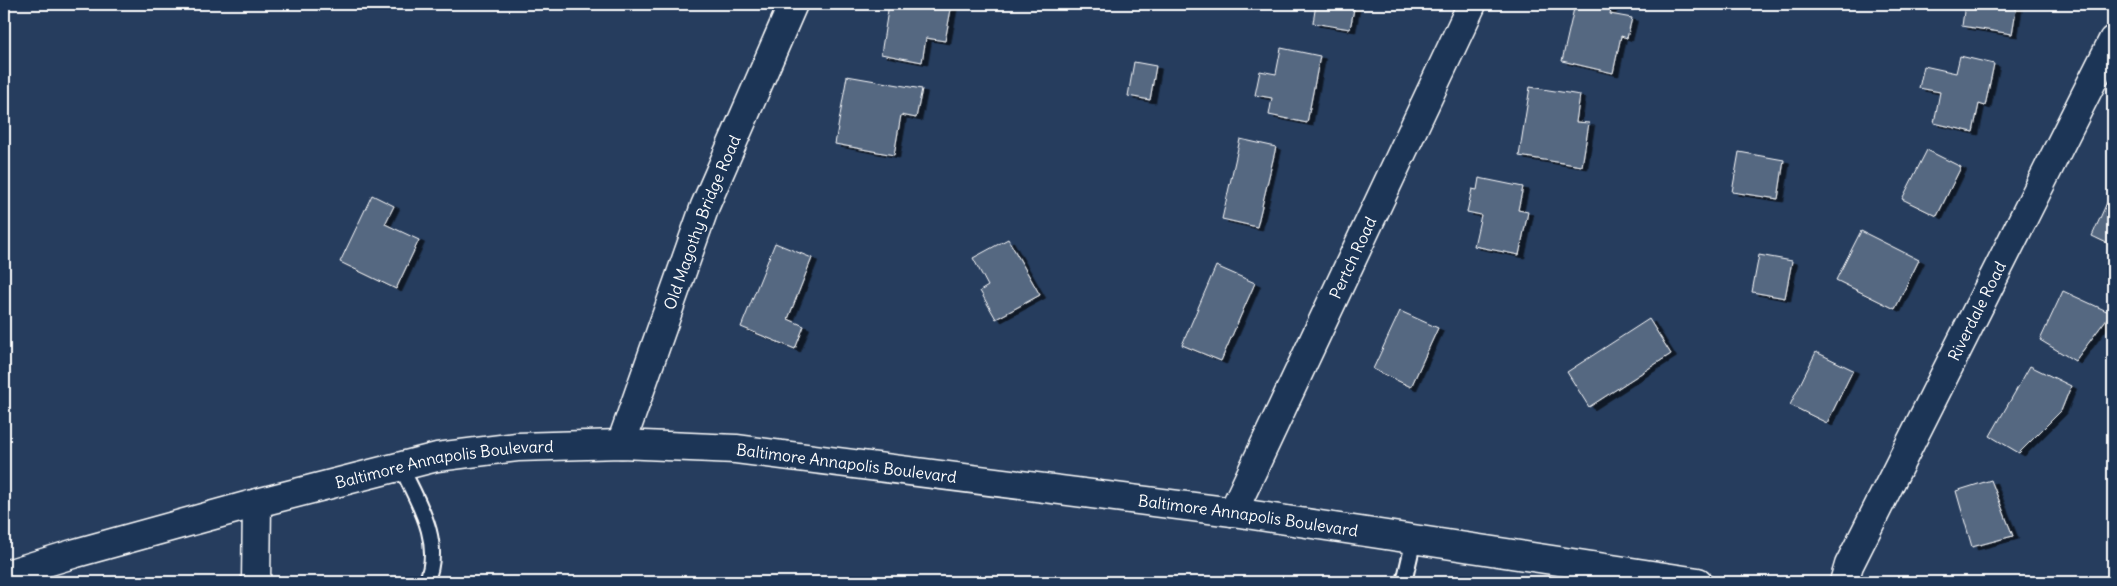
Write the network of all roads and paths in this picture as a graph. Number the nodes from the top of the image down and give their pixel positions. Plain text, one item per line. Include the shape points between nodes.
1 (793, 4) edge
2 (1472, 4) edge
3 (2113, 40) edge
4 (621, 444) junction
5 (401, 467) junction
6 (257, 503) junction
7 (1233, 512) junction
8 (1414, 539) junction
9 (4, 575) edge
10 (256, 582) edge
11 (426, 582) edge
12 (1404, 582) edge
13 (1698, 582) edge
14 (1844, 582) edge

1 - 4 main road, Old Magothy Bridge Road via 705,206
2 - 7 main road, Pertch Road
3 - 14 main road, Riverdale Road via 1849,565
4 - 5 main road, Baltimore Annapolis Boulevard via 517,447 437,457
4 - 7 main road, Baltimore Annapolis Boulevard via 736,449
5 - 6 main road, Baltimore Annapolis Boulevard
5 - 11 lane via 426,520 432,543 432,570
6 - 9 main road, Baltimore Annapolis Boulevard
6 - 10 main road
7 - 8 main road, Baltimore Annapolis Boulevard
8 - 12 lane
8 - 13 main road, Baltimore Annapolis Boulevard

